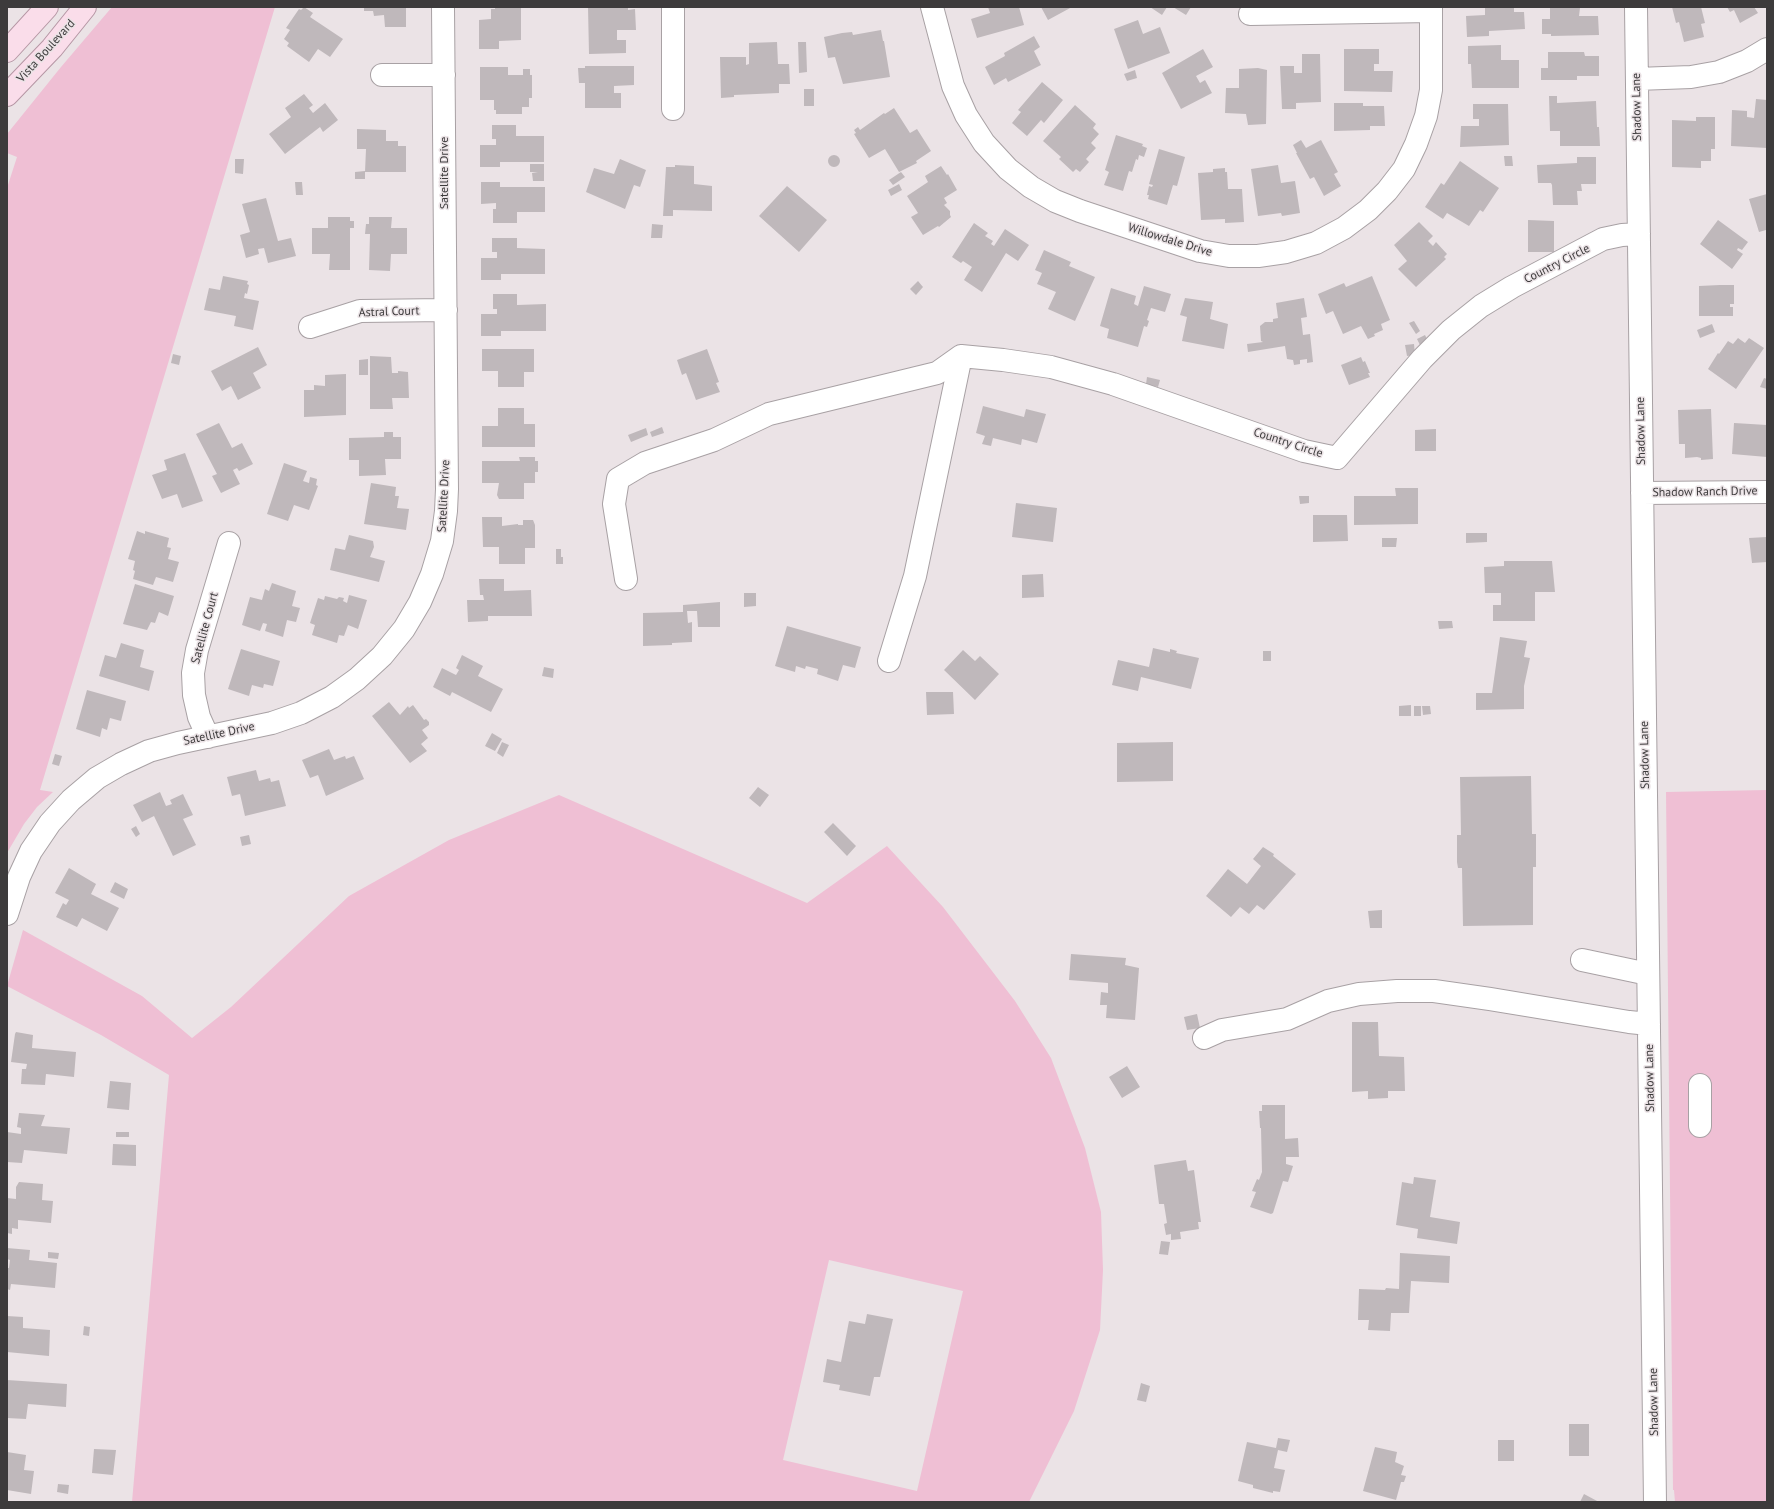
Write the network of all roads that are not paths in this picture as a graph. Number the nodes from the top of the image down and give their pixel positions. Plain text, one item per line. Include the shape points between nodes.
1 (47, 7) edge
2 (85, 7) edge
3 (443, 7) edge
4 (672, 7) edge
5 (932, 7) edge
6 (1636, 7) edge
7 (1431, 9) edge
8 (1250, 14) dead end
9 (1767, 49) edge
10 (7, 51) edge
11 (382, 75) dead end
12 (444, 75) junction
13 (1637, 79) junction
14 (7, 95) edge
15 (673, 109) dead end
16 (1639, 234) junction
17 (446, 310) junction
18 (310, 327) dead end
19 (961, 356) junction
20 (1767, 492) edge
21 (1642, 493) junction
22 (229, 543) dead end
23 (626, 579) dead end
24 (889, 661) dead end
25 (208, 737) junction
26 (7, 914) edge
27 (1582, 960) dead end
28 (1648, 974) junction
29 (1649, 1024) junction
30 (1204, 1038) dead end
31 (1700, 1085) dead end
32 (1700, 1126) dead end
33 (1655, 1502) edge

1 - 10 main road
2 - 14 main road, Vista Boulevard via 52,48
3 - 12 street, Satellite Drive
4 - 15 street
5 - 7 street, Willowdale Drive via 953,86 966,116 984,143 1008,169 1055,201 1080,211 1200,251 1229,256 1258,256 1286,252 1316,242 1344,228 1368,210 1387,191 1404,169 1426,116 1432,68
6 - 13 street, Shadow Lane
7 - 8 street
9 - 13 street via 1719,72 1691,77
11 - 12 street
12 - 17 street, Satellite Drive
13 - 16 street, Shadow Lane
16 - 19 street, Country Circle via 1604,239 1481,306 1451,330 1422,359 1337,458 1304,451 1106,382 1051,367
16 - 21 street, Shadow Lane
17 - 18 street, Astral Court via 360,311
17 - 25 street, Satellite Drive via 446,511 442,541 420,602 404,629 382,656 332,697 272,723
19 - 23 street via 937,373 769,414 714,440 645,463 618,479 614,504
19 - 24 street via 915,576
20 - 21 street, Shadow Ranch Drive
21 - 28 street, Shadow Lane
22 - 25 street, Satellite Court via 197,650 193,673 199,717
25 - 26 street, Satellite Drive via 149,751 120,764 97,778 71,800 50,823 31,851
27 - 28 street
28 - 29 street, Shadow Lane
29 - 30 street via 1490,999 1397,990 1359,994 1328,1001 1287,1019 1222,1030
29 - 33 street, Shadow Lane
31 - 32 street

